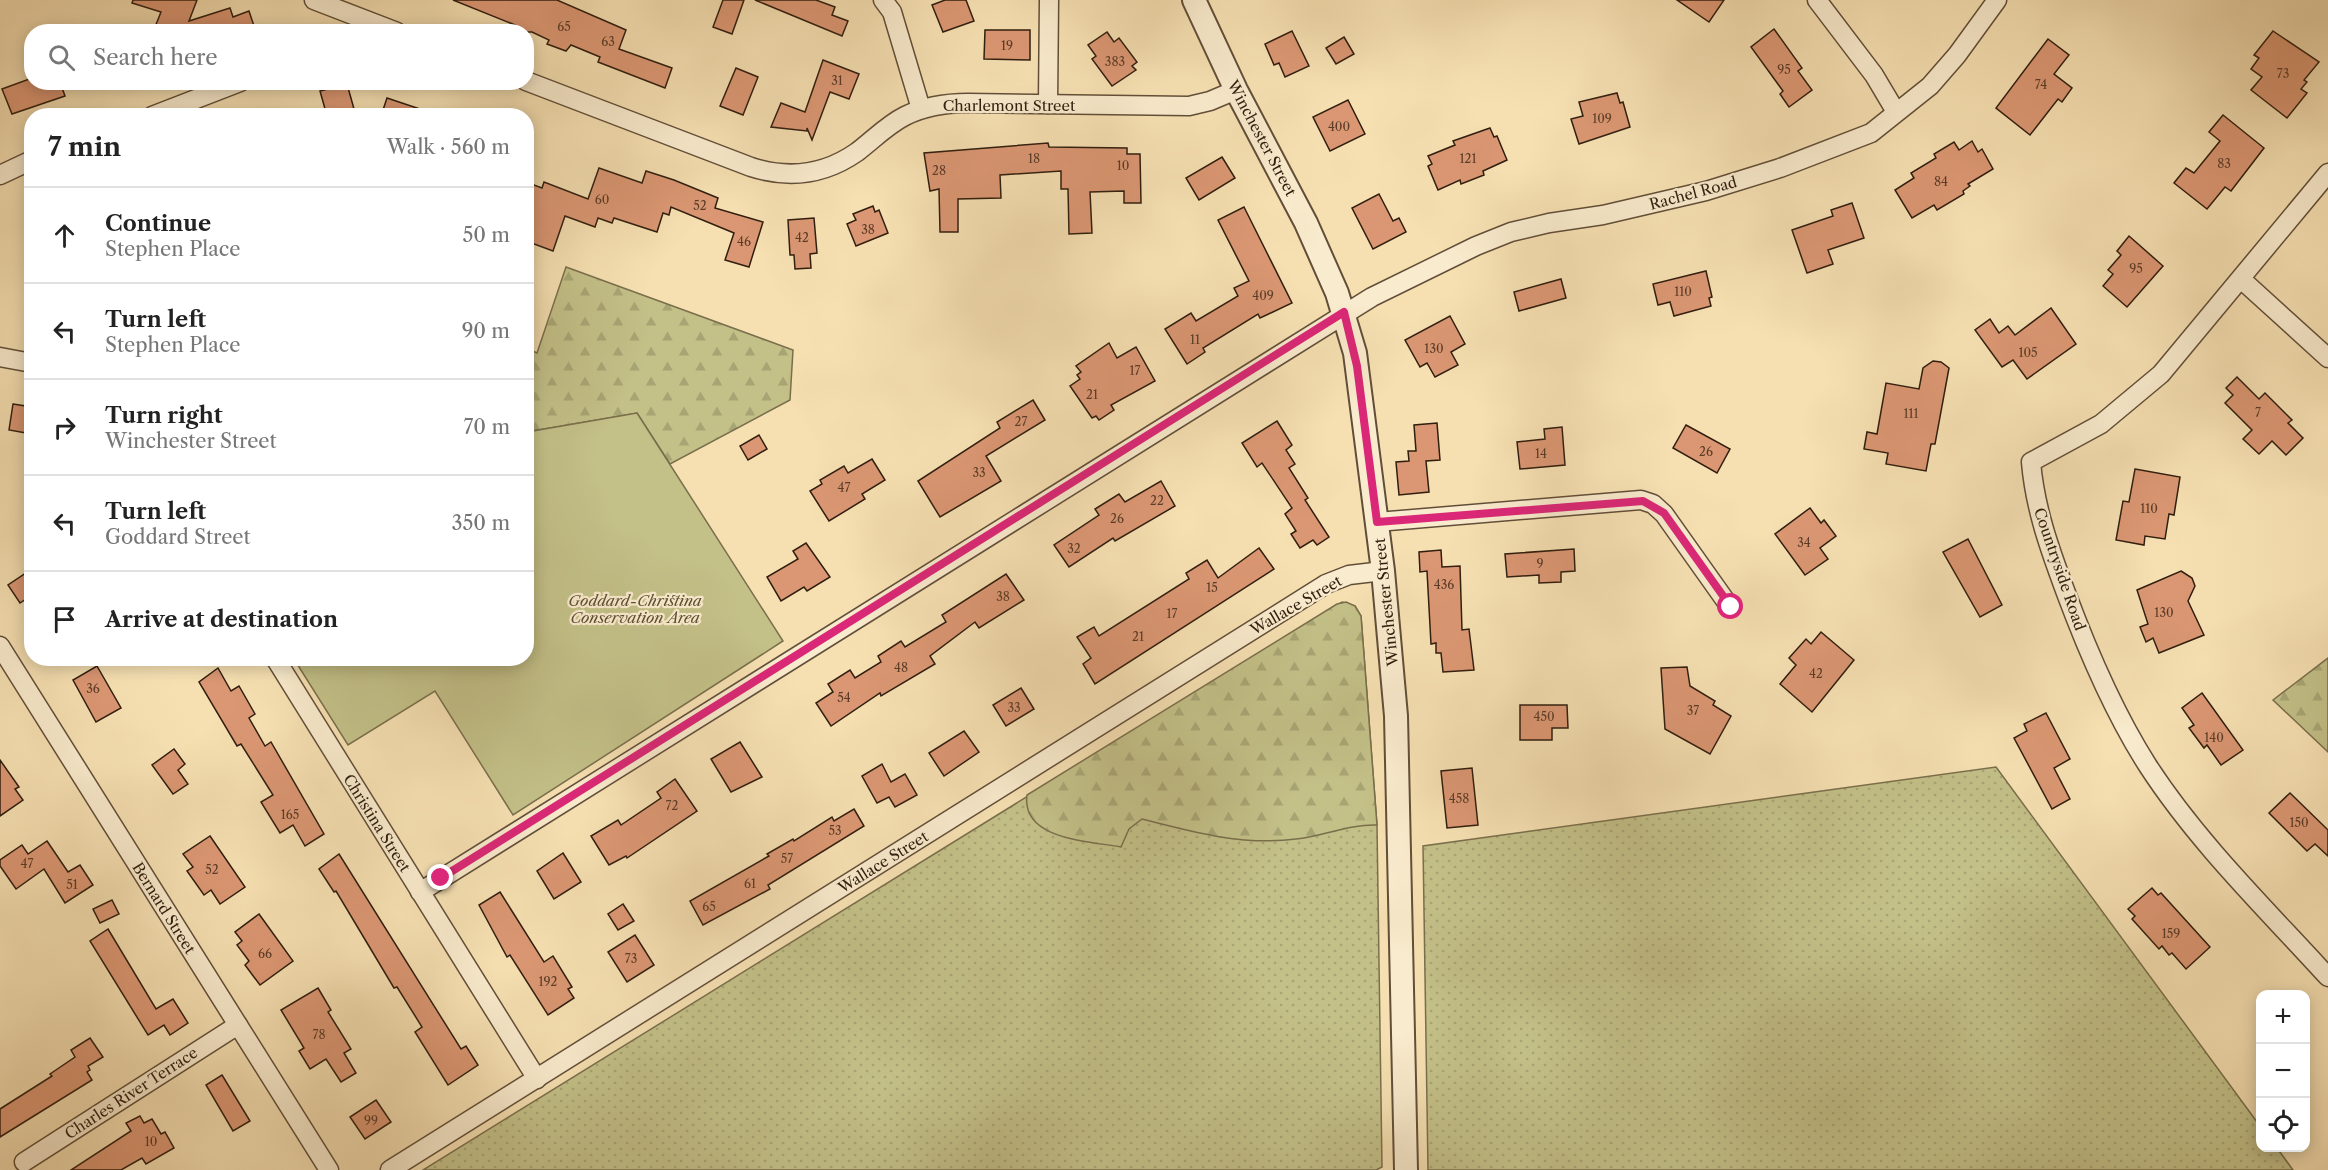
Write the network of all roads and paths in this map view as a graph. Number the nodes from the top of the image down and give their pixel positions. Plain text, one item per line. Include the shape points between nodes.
1 (314, 0) edge
2 (883, 0) edge
3 (1049, 0) edge
4 (1194, 0) edge
5 (1818, 0) edge
6 (1997, 0) edge
7 (350, 23) edge
8 (534, 84) edge
9 (219, 90) edge
10 (1236, 90) junction
11 (1048, 104) junction
12 (173, 108) edge
13 (921, 109) junction
14 (1896, 112) junction
15 (24, 164) edge
16 (2328, 174) edge
17 (0, 175) edge
18 (2241, 279) junction
19 (1344, 312) junction
20 (0, 357) edge
21 (2328, 358) edge
22 (24, 362) edge
23 (1377, 522) junction
24 (1383, 571) junction
25 (1731, 607) dead end
26 (0, 645) edge
27 (280, 666) edge
28 (420, 892) junction
29 (2328, 977) edge
30 (238, 1025) junction
31 (537, 1079) junction
32 (24, 1162) dead end
33 (329, 1170) edge
34 (390, 1170) edge
35 (1406, 1170) edge

1 - 7 street
2 - 13 street via 894,20
3 - 11 street
4 - 10 street, Winchester Street
5 - 14 street via 1874,75
6 - 14 street, Rachel Road via 1930,86
8 - 13 street, Charlemont Street via 751,167 786,175 838,163 891,124
9 - 12 street
10 - 11 street, Charlemont Street via 1189,106
10 - 19 street, Winchester Street via 1306,223
11 - 13 street, Charlemont Street via 952,103
14 - 19 street, Rachel Road via 1871,132 1780,168 1674,199 1494,237
15 - 17 street
16 - 18 street, Countryside Road
18 - 21 street
18 - 29 street, Countryside Road via 2161,374 2101,424 2031,462 2033,483 2039,516 2078,623 2115,708 2148,765 2203,840
19 - 23 street, Winchester Street via 1357,366
19 - 28 street, Rachel Road
20 - 22 street
23 - 24 street, Winchester Street
23 - 25 street via 1643,501 1664,513
24 - 31 street, Wallace Street via 1349,575 1326,584
24 - 35 street, Winchester Street via 1398,758
26 - 30 street, Bernard Street
27 - 28 street, Christina Street
28 - 31 street, Christina Street
30 - 32 street, Charles River Terrace
30 - 33 street, Bernard Street
31 - 34 street, Wallace Street

